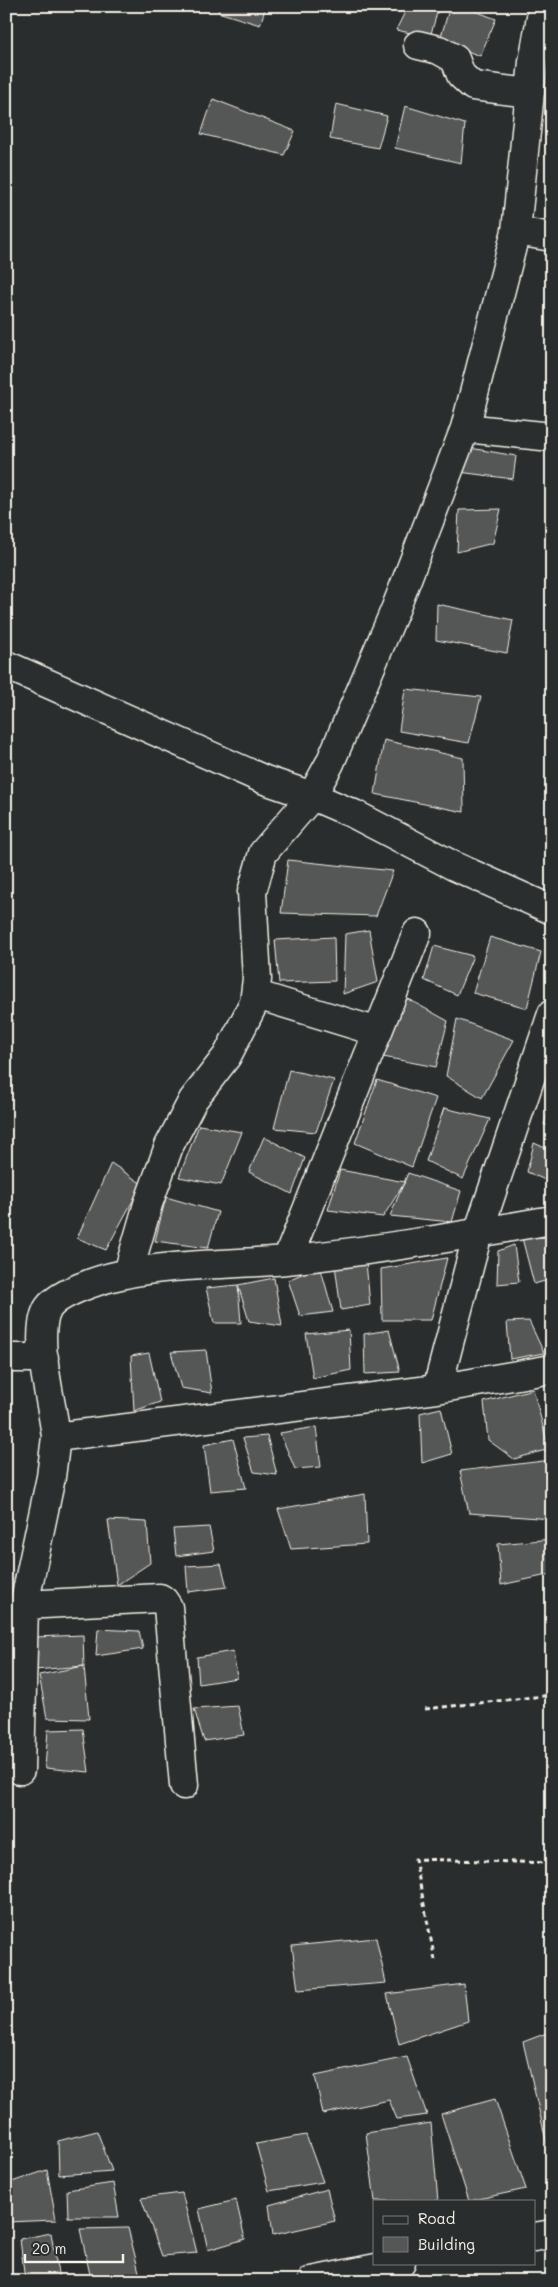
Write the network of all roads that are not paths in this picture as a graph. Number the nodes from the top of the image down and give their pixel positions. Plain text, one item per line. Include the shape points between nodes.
1 (543, 6) edge
2 (418, 45) dead end
3 (530, 93) junction
4 (516, 230) junction
5 (552, 237) edge
6 (465, 428) junction
7 (552, 437) edge
8 (6, 665) edge
9 (312, 796) junction
10 (552, 910) edge
11 (417, 933) dead end
12 (257, 995) junction
13 (552, 1014) edge
14 (378, 1032) junction
15 (552, 1220) edge
16 (478, 1233) junction
17 (288, 1260) junction
18 (128, 1273) junction
19 (6, 1358) edge
20 (44, 1358) junction
21 (552, 1368) edge
22 (437, 1389) junction
23 (56, 1437) junction
24 (24, 1605) junction
25 (20, 1770) dead end
26 (184, 1785) dead end
27 (552, 2234) edge
28 (536, 2237) edge
29 (397, 2264) edge
30 (312, 2281) edge

1 - 3 street
2 - 3 street via 439,50 455,59 462,75 473,86
3 - 4 street
4 - 5 street
4 - 6 street
6 - 7 street
6 - 9 street via 395,610 330,763
8 - 9 street via 265,780
9 - 10 street
9 - 12 street via 263,853 255,878 252,892
11 - 14 street
12 - 14 street
12 - 18 street via 228,1056 193,1100 169,1146
13 - 16 street
14 - 17 street
15 - 16 street
16 - 17 street
16 - 22 street
17 - 18 street
18 - 20 street via 54,1300 42,1323
19 - 20 street
20 - 23 street
21 - 22 street
22 - 23 street
23 - 24 street
24 - 25 street
24 - 26 street via 160,1598 164,1601 168,1607
27 - 28 street
29 - 30 street

